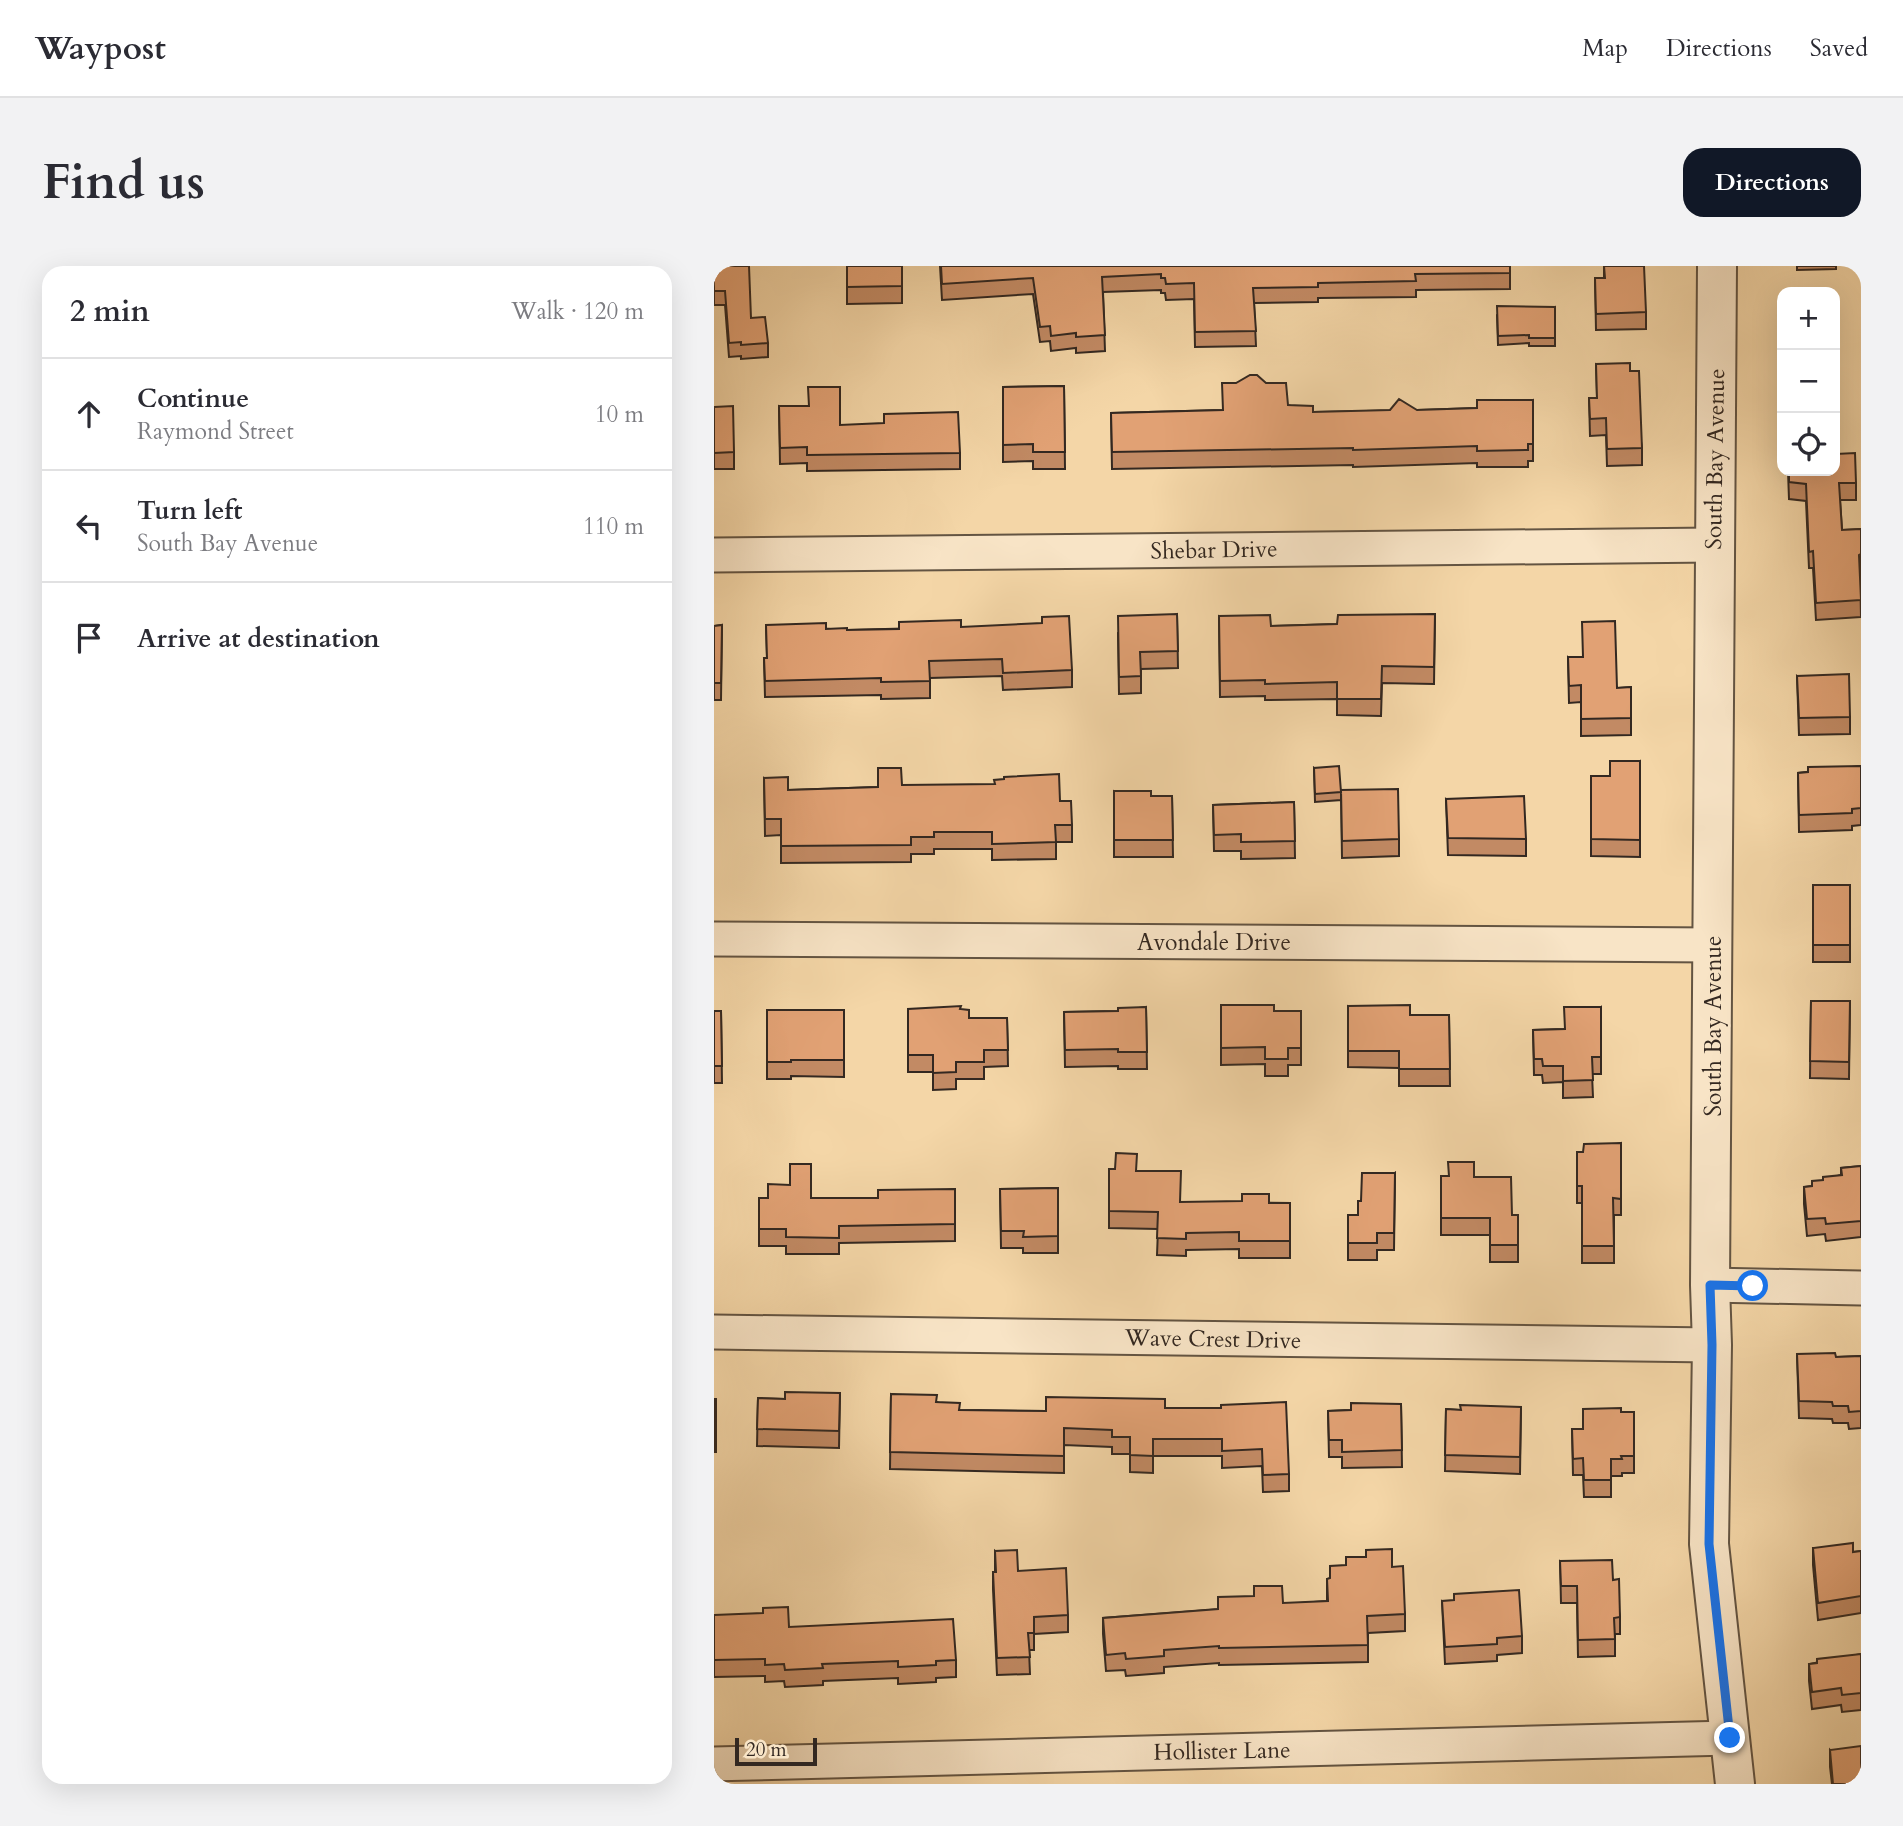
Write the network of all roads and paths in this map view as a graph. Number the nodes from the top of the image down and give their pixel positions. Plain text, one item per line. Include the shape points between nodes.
1 (1717, 266) edge
2 (1713, 545) junction
3 (714, 555) edge
4 (714, 939) edge
5 (1714, 945) junction
6 (1710, 1285) junction
7 (1861, 1288) edge
8 (714, 1332) edge
9 (1712, 1345) junction
10 (1730, 1738) junction
11 (714, 1764) edge
12 (1735, 1784) edge

1 - 2 street, South Bay Avenue
2 - 3 street, Shebar Drive
2 - 5 street, South Bay Avenue
4 - 5 street, Avondale Drive
5 - 6 street, South Bay Avenue
6 - 7 street
6 - 9 street, South Bay Avenue
8 - 9 street, Wave Crest Drive
9 - 10 street, South Bay Avenue via 1709,1544
10 - 11 street, Hollister Lane
10 - 12 street, South Bay Avenue

